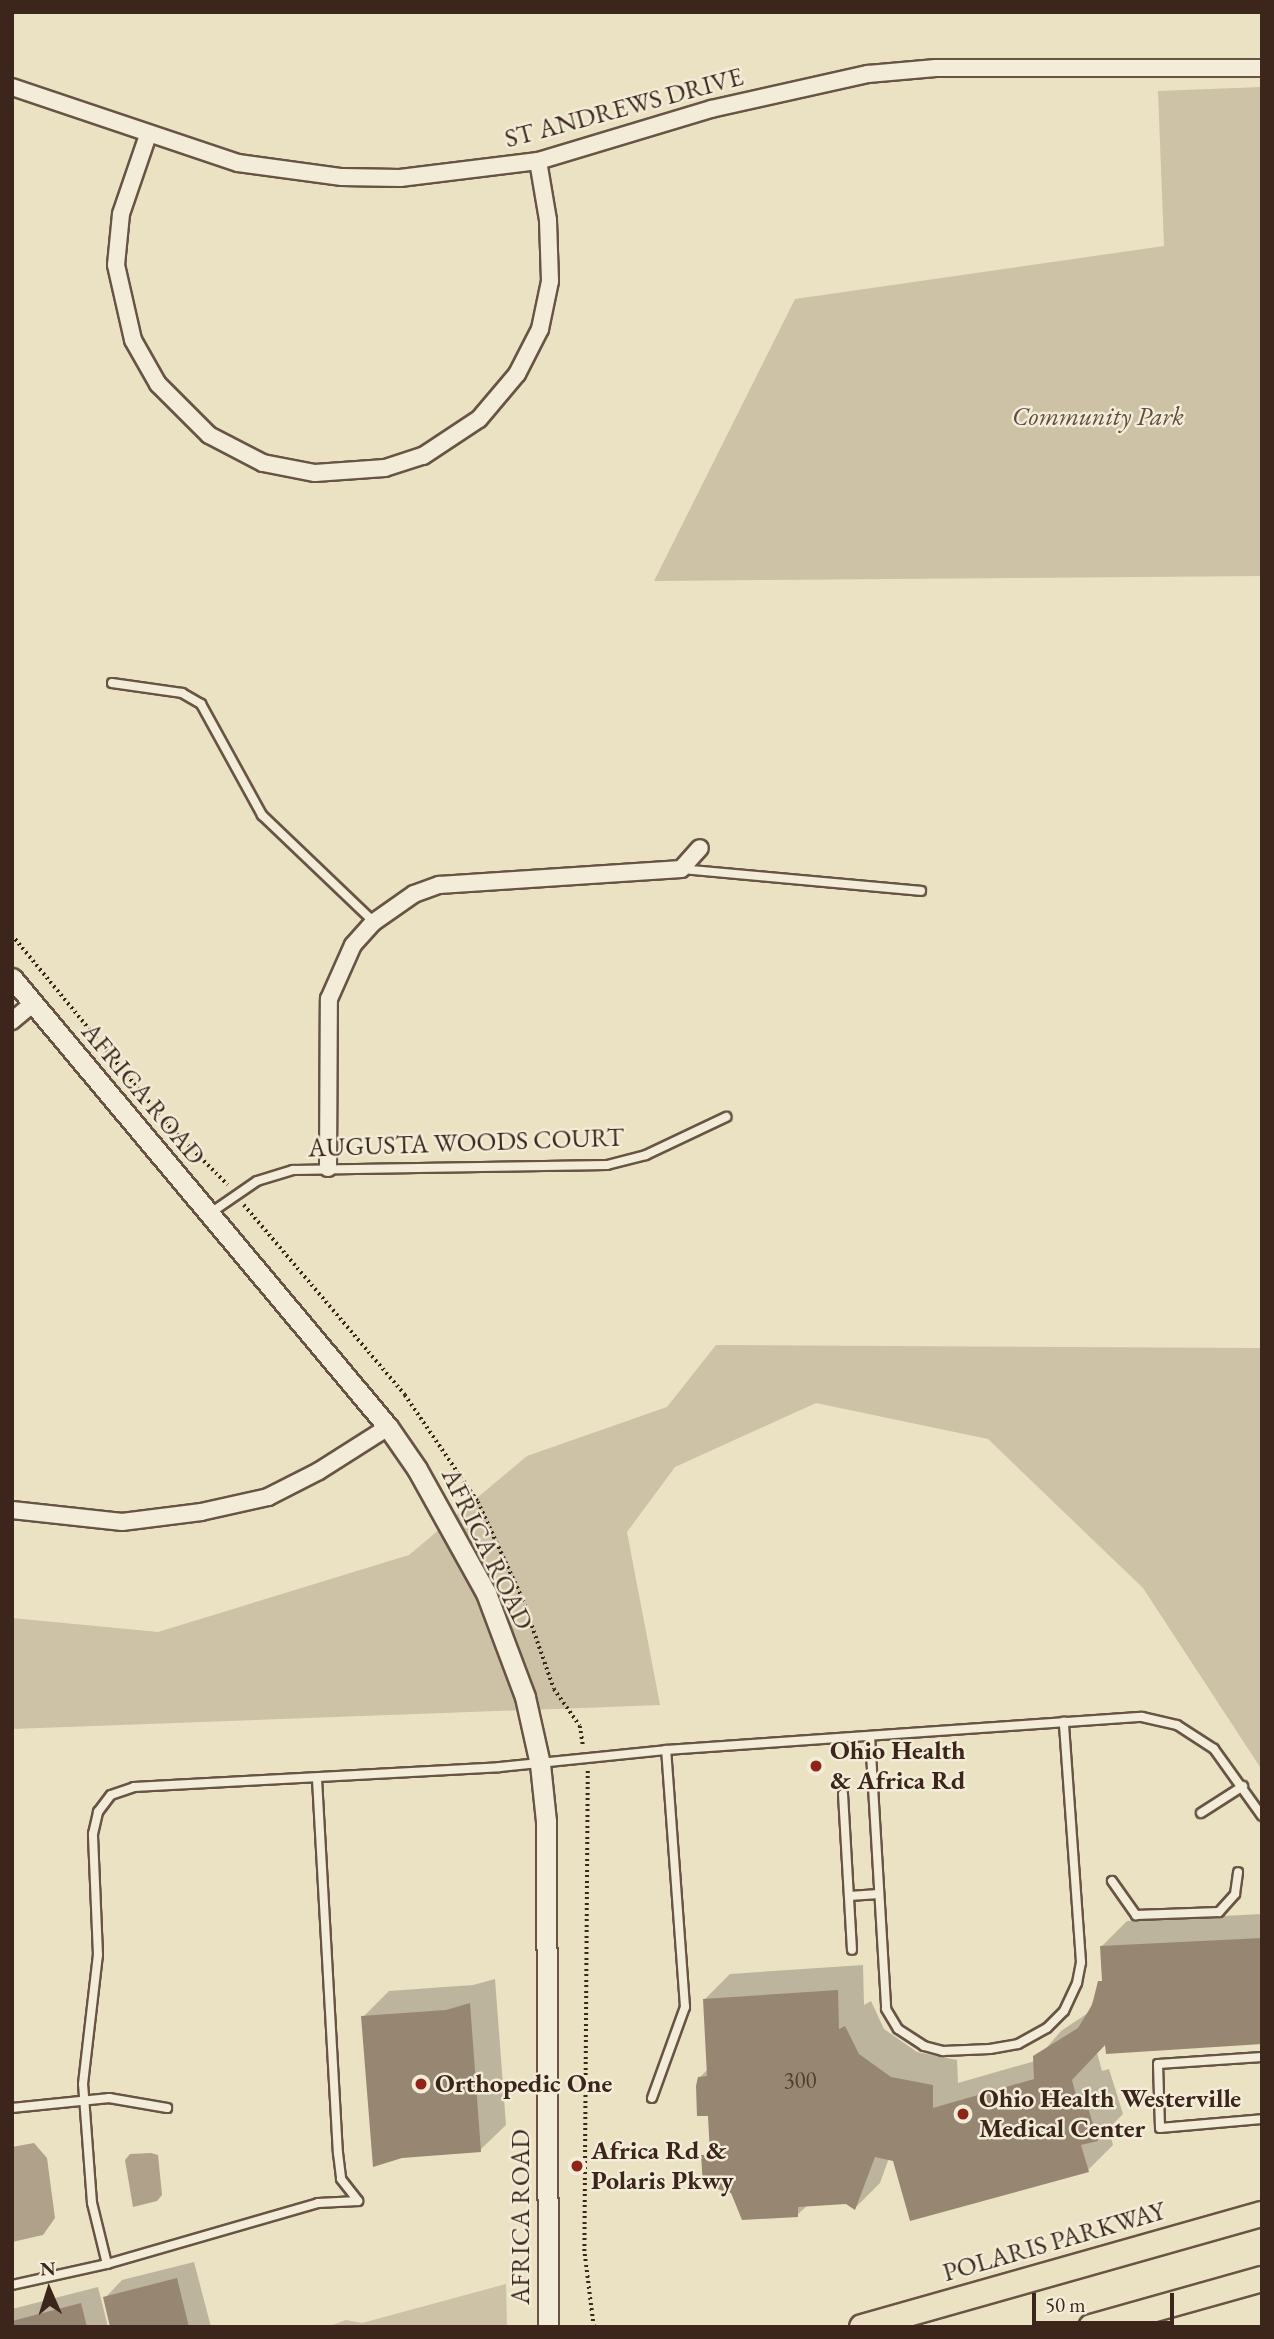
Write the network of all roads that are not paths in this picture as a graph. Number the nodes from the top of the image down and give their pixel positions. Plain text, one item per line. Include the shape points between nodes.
1 (1262, 68) edge
2 (12, 87) edge
3 (148, 135) junction
4 (538, 160) junction
5 (112, 683) dead end
6 (700, 848) dead end
7 (681, 869) junction
8 (921, 891) dead end
9 (373, 922) junction
10 (12, 978) edge
11 (32, 1004) junction
12 (12, 1021) edge
13 (726, 1117) dead end
14 (328, 1168) junction
15 (209, 1214) junction
16 (388, 1427) junction
17 (12, 1510) edge
18 (1065, 1723) junction
19 (870, 1736) junction
20 (666, 1750) junction
21 (540, 1763) junction
22 (317, 1779) junction
23 (1243, 1786) junction
24 (843, 1794) dead end
25 (1202, 1814) dead end
26 (1262, 1816) edge
27 (1238, 1872) dead end
28 (1112, 1881) dead end
29 (879, 1894) junction
30 (849, 1896) junction
31 (852, 1950) dead end
32 (1262, 2057) edge
33 (653, 2098) dead end
34 (85, 2099) junction
35 (12, 2108) edge
36 (167, 2108) dead end
37 (1262, 2119) edge
38 (1262, 2214) edge
39 (107, 2264) junction
40 (1262, 2279) edge
41 (12, 2286) edge
42 (548, 2327) edge
43 (862, 2327) edge
44 (1091, 2327) edge

1 - 4 street, ST ANDREWS DRIVE via 936,68 868,74 724,105
2 - 3 street, ST ANDREWS DRIVE via 61,100
3 - 4 street, ST ANDREWS DRIVE via 238,163 342,177 434,176
3 - 4 street via 121,214 116,265 132,340 158,384 209,435 263,463 315,473 386,468 422,456 479,419 517,374 540,329 550,281 548,219
5 - 9 lane via 182,693 201,704 262,814
6 - 7 street
7 - 8 lane
7 - 9 street via 466,880 414,894
9 - 14 street via 353,945 329,999
10 - 11 street, AFRICA ROAD
11 - 12 street
11 - 15 street, AFRICA ROAD
13 - 14 lane, AUGUSTA WOODS COURT via 646,1156 607,1165
14 - 15 lane, AUGUSTA WOODS COURT via 274,1174
15 - 16 street, AFRICA ROAD
16 - 17 street via 268,1497 201,1512 122,1522
16 - 21 street, AFRICA ROAD via 418,1469 486,1593 525,1697
18 - 19 lane
18 - 23 lane via 1142,1717 1177,1725 1214,1749
18 - 29 lane via 1079,1933 1077,1983 1064,2011 1047,2028 1018,2044 943,2051 924,2046 898,2029 886,2009
19 - 20 lane
19 - 29 lane
20 - 21 lane
20 - 33 lane via 685,2007
21 - 22 lane
21 - 42 street, AFRICA ROAD via 546,1821
22 - 34 lane via 134,1787 111,1795 98,1812 93,1834 98,1955
22 - 39 lane via 338,2153 341,2179 358,2201 318,2203
23 - 25 lane
23 - 26 lane
24 - 30 lane
27 - 28 lane via 1235,1894 1219,1912 1136,1915
29 - 30 lane
30 - 31 lane
32 - 37 lane via 1158,2064 1160,2128
34 - 35 lane
34 - 36 lane
34 - 39 lane via 92,2203
38 - 43 main road, POLARIS PARKWAY
39 - 41 lane
40 - 44 main road

